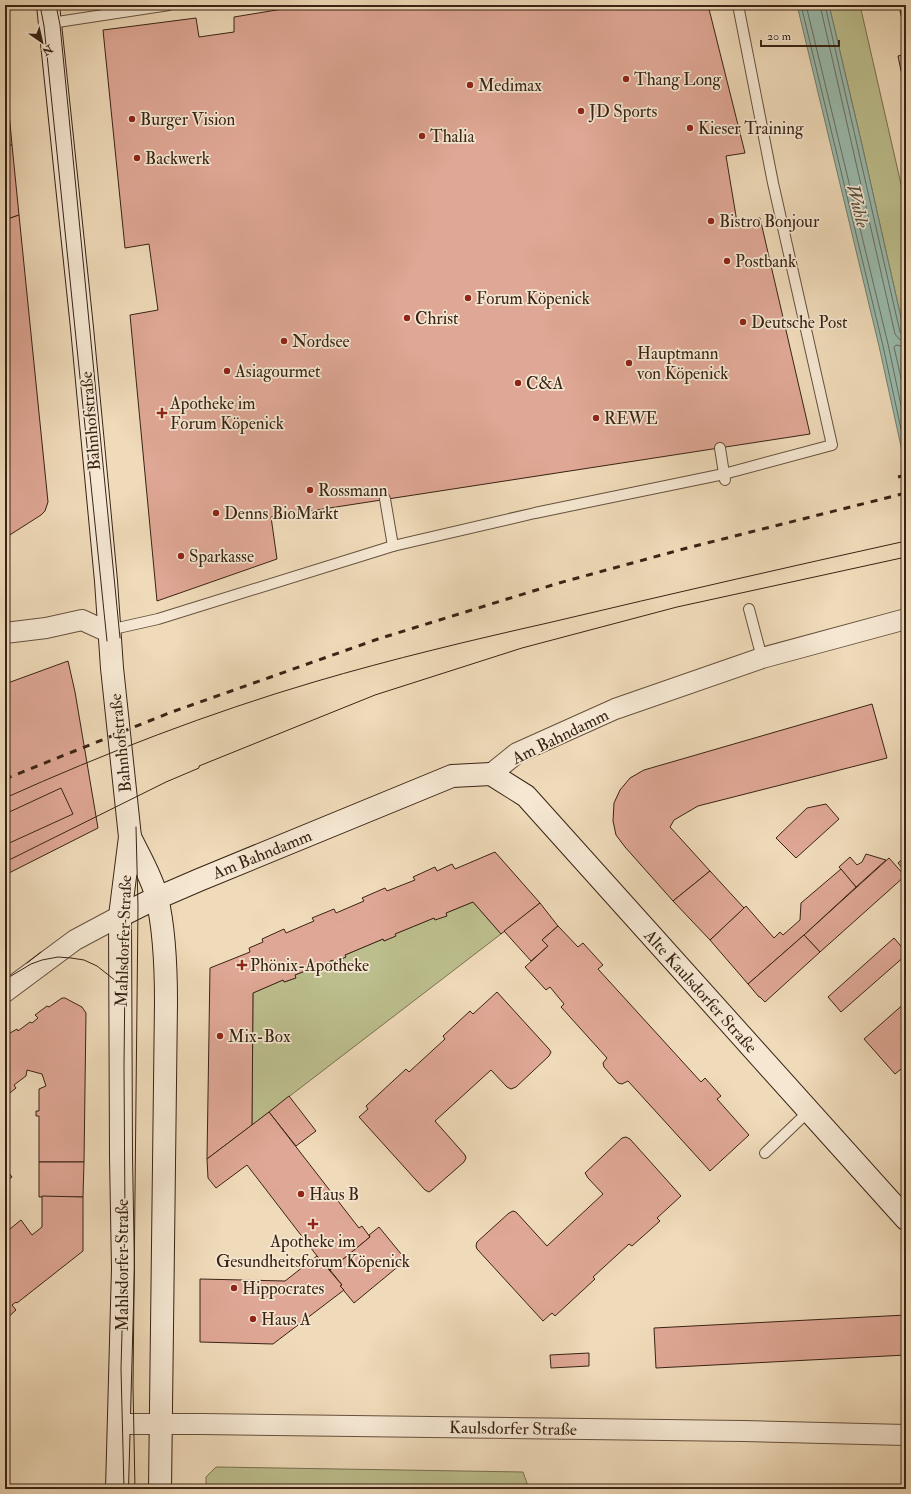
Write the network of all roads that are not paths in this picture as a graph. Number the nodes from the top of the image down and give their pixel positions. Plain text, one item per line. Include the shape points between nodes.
1 (169, 5) edge
2 (738, 5) edge
3 (50, 14) edge
4 (720, 448) dead end
5 (725, 477) junction
6 (385, 499) dead end
7 (393, 546) junction
8 (749, 609) dead end
9 (906, 619) edge
10 (109, 630) junction
11 (5, 633) edge
12 (762, 658) junction
13 (491, 774) junction
14 (130, 837) junction
15 (157, 898) junction
16 (120, 916) junction
17 (5, 992) edge
18 (809, 1111) junction
19 (765, 1153) dead end
20 (905, 1216) edge
21 (120, 1424) junction
22 (160, 1424) junction
23 (906, 1435) edge
24 (117, 1489) edge
25 (160, 1489) edge

1 - 3 lane
2 - 5 lane via 773,183 832,445
3 - 10 main road, Bahnhofstraße
4 - 5 lane
5 - 7 lane via 535,513
6 - 7 lane
7 - 10 lane via 158,619
8 - 12 lane
9 - 12 street, Am Bahndamm
10 - 11 street via 82,620
10 - 14 main road, Bahnhofstraße
12 - 13 street, Am Bahndamm via 608,712 517,753
13 - 15 main road, Am Bahndamm via 452,776
13 - 18 main road, Alte Kaulsdorfer Straße via 526,796
14 - 15 main road, Mahlsdorfer Straße
14 - 16 main road, Mahlsdorfer Straße
15 - 16 main road, Am Bahndamm
15 - 22 main road, Mahlsdorfer Straße via 163,935 166,996
16 - 17 street via 75,940
16 - 21 main road, Mahlsdorfer Straße via 123,1275
18 - 19 lane
18 - 20 main road, Alte Kaulsdorfer Straße
21 - 22 street, Kaulsdorfer Straße
21 - 24 main road, Mahlsdorfer Straße
22 - 23 street, Kaulsdorfer Straße
22 - 25 main road, Mahlsdorfer Straße

